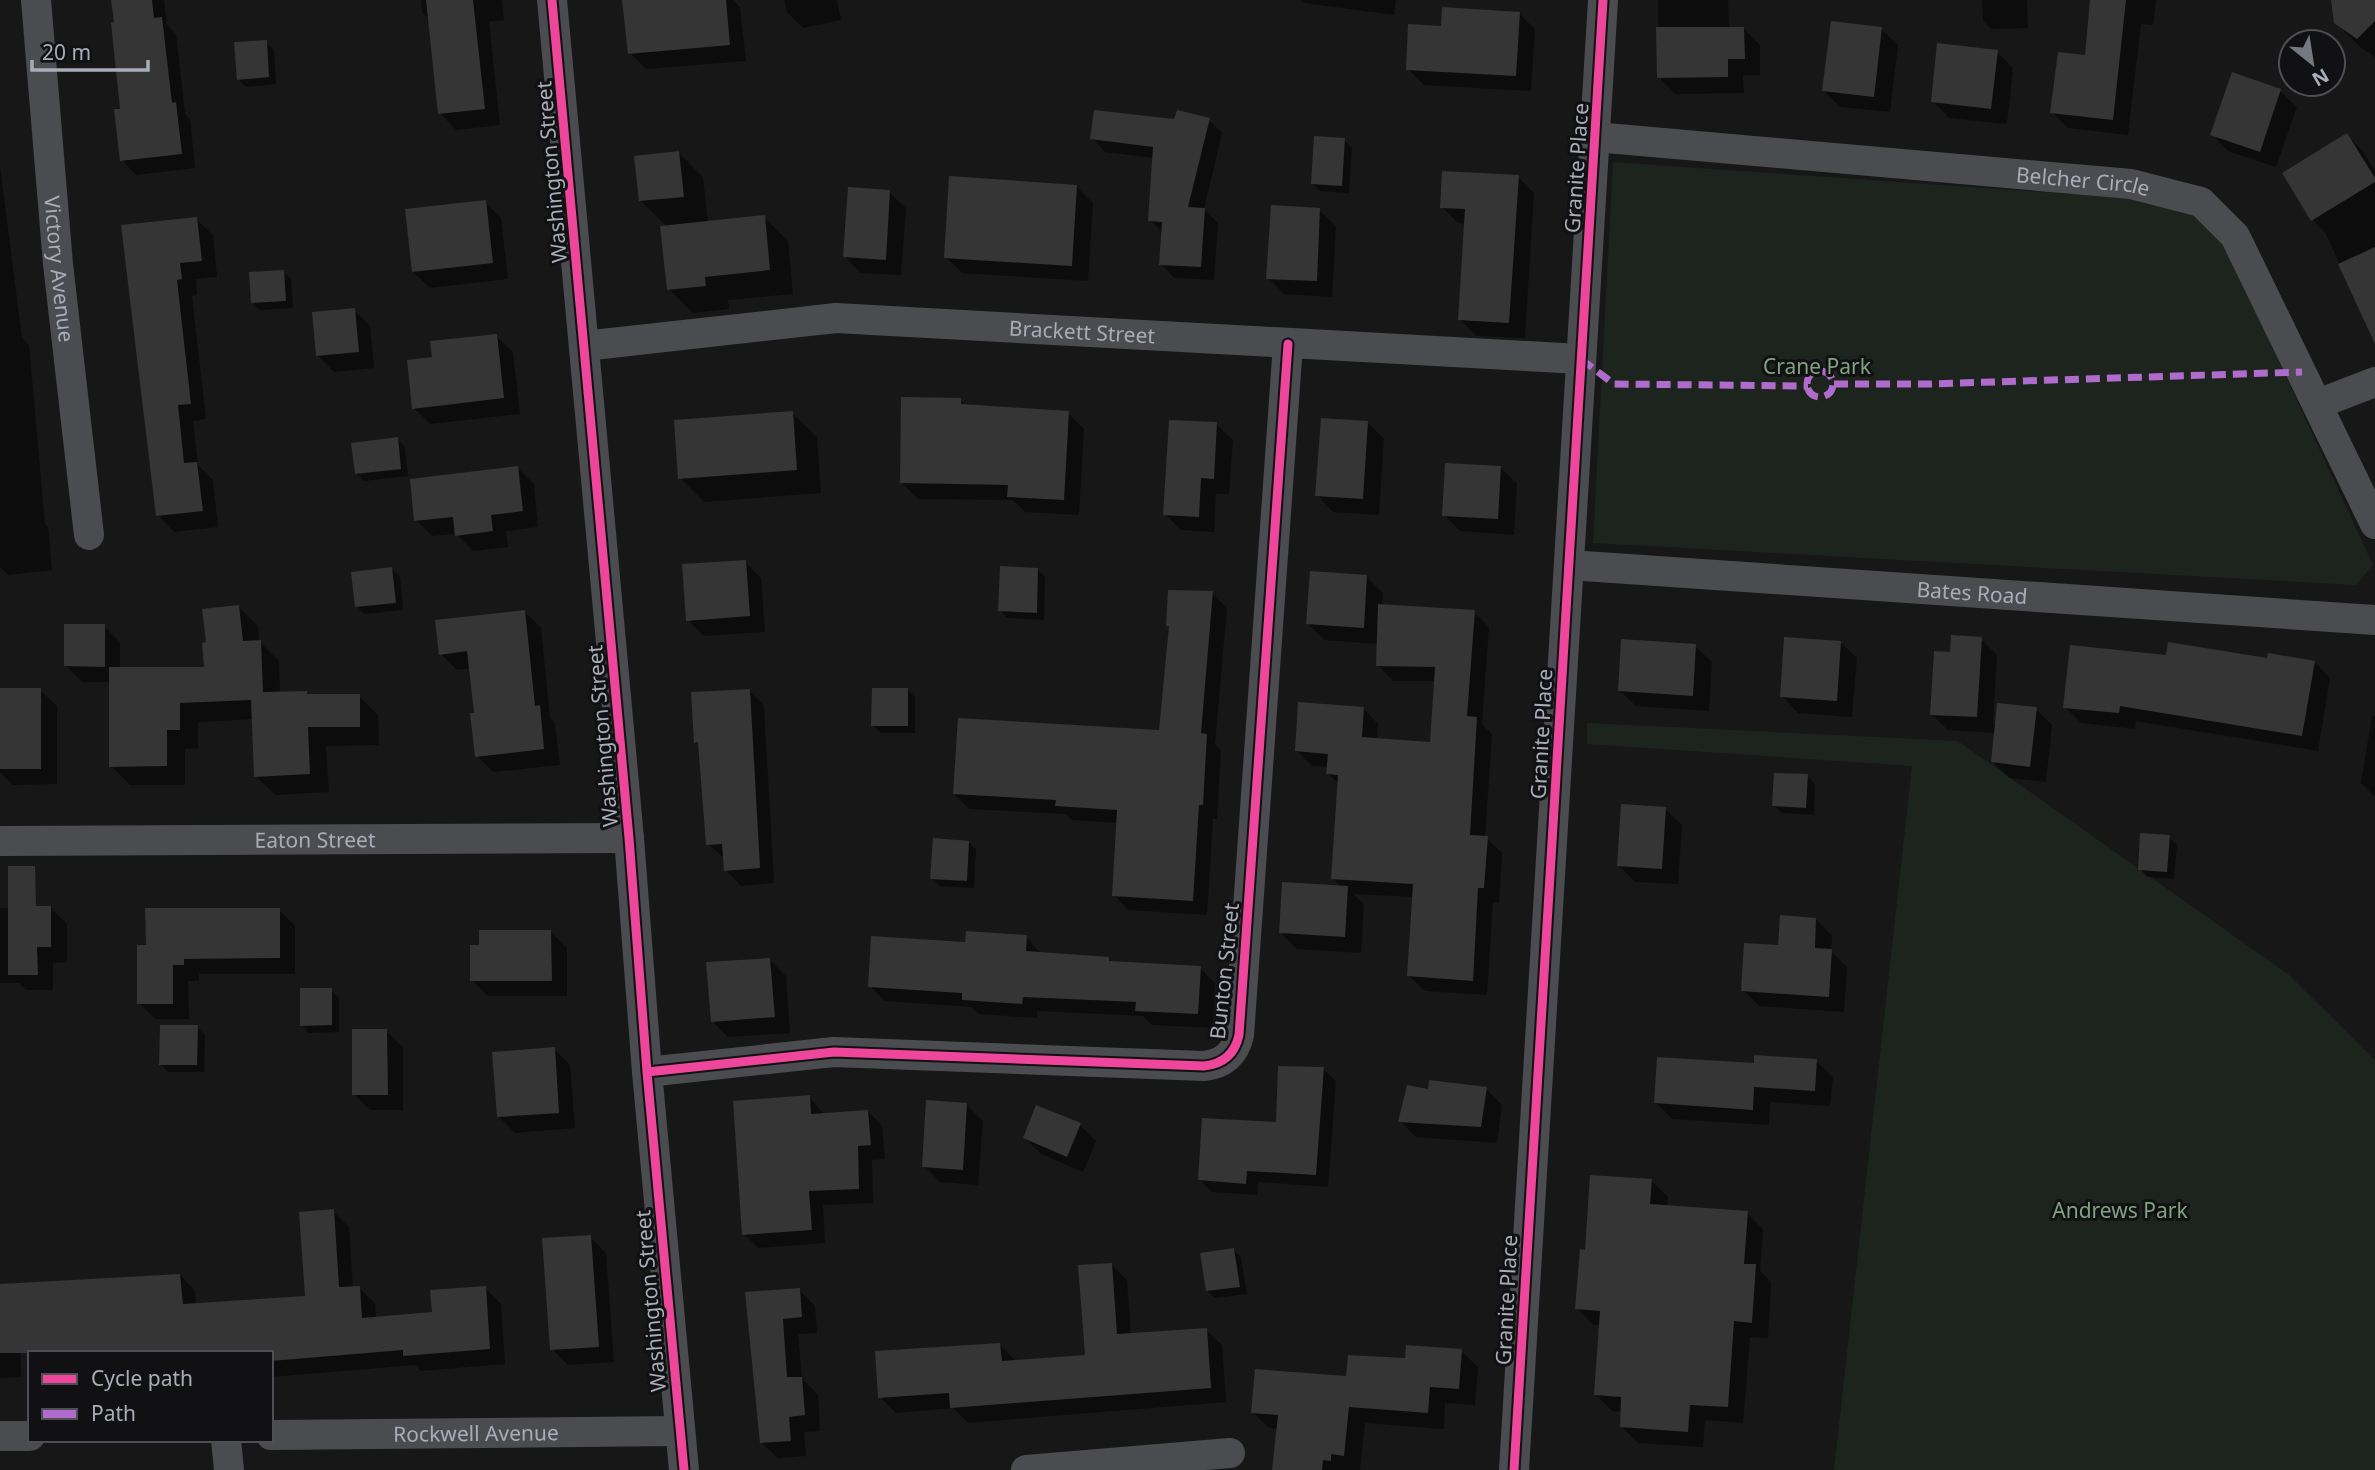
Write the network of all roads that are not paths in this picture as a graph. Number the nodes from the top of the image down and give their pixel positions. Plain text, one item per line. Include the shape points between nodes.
1 (36, 0) edge
2 (552, 0) edge
3 (1603, 0) edge
4 (1595, 137) junction
5 (1288, 344) junction
6 (584, 346) junction
7 (1581, 359) junction
8 (2375, 382) edge
9 (2318, 404) junction
10 (2375, 524) edge
11 (89, 535) dead end
12 (1569, 565) junction
13 (2375, 620) edge
14 (629, 838) junction
15 (0, 841) edge
16 (647, 1072) junction
17 (680, 1431) junction
18 (273, 1435) edge
19 (0, 1436) edge
20 (28, 1436) edge
21 (226, 1442) edge
22 (1230, 1453) dead end
23 (229, 1470) edge
24 (684, 1470) edge
25 (1026, 1470) edge
26 (1514, 1470) edge

1 - 11 street, Victory Avenue via 58,264
2 - 6 street, Washington Street
3 - 4 street, Granite Place
4 - 7 street, Granite Place
4 - 9 street, Belcher Circle via 2131,184 2201,202 2235,236
5 - 6 street, Brackett Street via 836,318
5 - 7 street, Brackett Street
5 - 16 street, Bunton Street via 1239,1035 1229,1057 1204,1066 834,1052
6 - 14 street, Washington Street
7 - 12 street, Granite Place
8 - 9 street
9 - 10 street, Belcher Circle
12 - 13 street, Bates Road
12 - 26 street, Granite Place
14 - 15 street, Eaton Street
14 - 16 street, Washington Street
16 - 17 street, Washington Street
17 - 18 street, Rockwell Avenue
17 - 24 street, Washington Street
19 - 20 street
21 - 23 street
22 - 25 street

